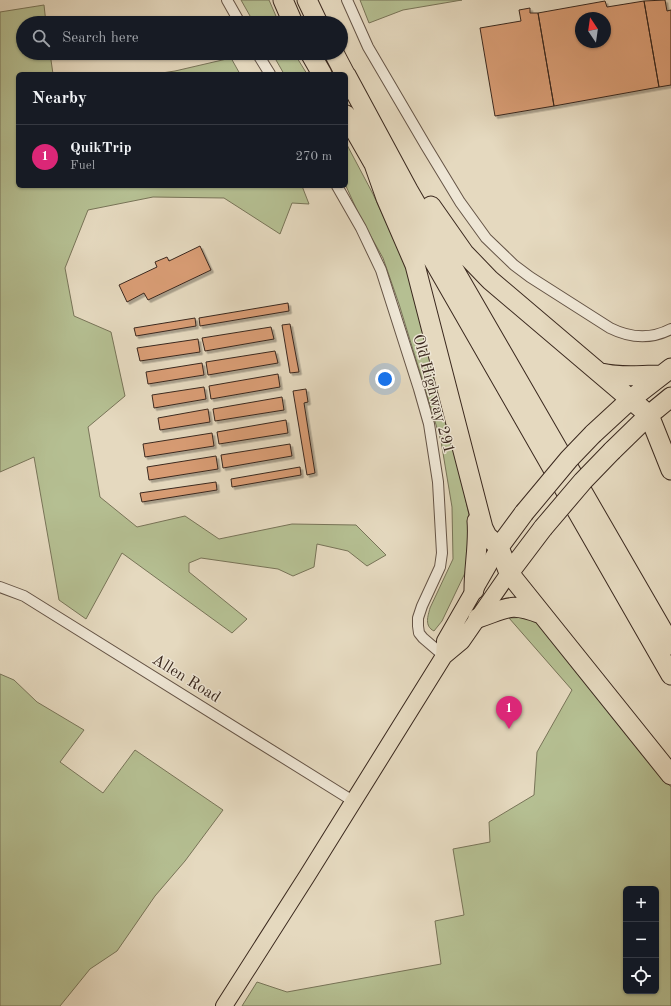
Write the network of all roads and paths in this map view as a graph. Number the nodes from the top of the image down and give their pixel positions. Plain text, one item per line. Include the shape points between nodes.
1 (227, 0) edge
2 (283, 0) edge
3 (307, 0) edge
4 (347, 0) edge
5 (236, 16) edge
6 (290, 16) edge
7 (315, 16) edge
8 (262, 60) edge
9 (314, 60) edge
10 (338, 60) edge
11 (269, 72) edge
12 (321, 72) edge
13 (345, 72) edge
14 (348, 78) edge
15 (348, 118) edge
16 (371, 122) junction
17 (374, 164) junction
18 (338, 188) edge
19 (671, 329) edge
20 (666, 371) edge
21 (601, 373) junction
22 (631, 399) junction
23 (668, 400) edge
24 (649, 415) junction
25 (661, 444) junction
26 (671, 470) edge
27 (476, 500) junction
28 (499, 548) junction
29 (509, 573) junction
30 (0, 587) edge
31 (474, 590) junction
32 (541, 614) junction
33 (478, 618) junction
34 (671, 645) edge
35 (444, 656) junction
36 (671, 675) edge
37 (671, 775) edge
38 (353, 802) junction
39 (224, 1006) edge

1 - 5 street
2 - 6 highway
3 - 7 highway
4 - 19 street via 368,46 433,159 471,219 499,252 530,278 621,334 648,337
8 - 11 street
9 - 12 highway
10 - 13 highway
14 - 16 highway
15 - 17 highway
16 - 21 highway via 464,253 490,280
16 - 34 highway
17 - 27 highway via 415,265
17 - 36 highway via 403,208
18 - 35 street, Old Highway 291 via 361,228 380,270 420,389 429,424 438,482 442,553 440,567 418,618 418,626 423,638
20 - 21 highway via 630,377
20 - 22 highway
21 - 22 highway
22 - 24 highway
22 - 28 highway, bridge via 569,459
23 - 24 highway
23 - 25 highway via 661,422
24 - 25 highway
24 - 29 highway, bridge via 584,481 543,528
25 - 26 highway
27 - 28 highway via 483,528
27 - 31 highway via 478,541
28 - 29 highway
28 - 31 main road
29 - 32 highway
29 - 33 main road
30 - 38 street, Allen Road via 24,596
31 - 35 main road via 445,641
32 - 33 highway via 523,608 509,607
32 - 37 highway
33 - 35 main road via 462,641
35 - 38 main road
38 - 39 main road

